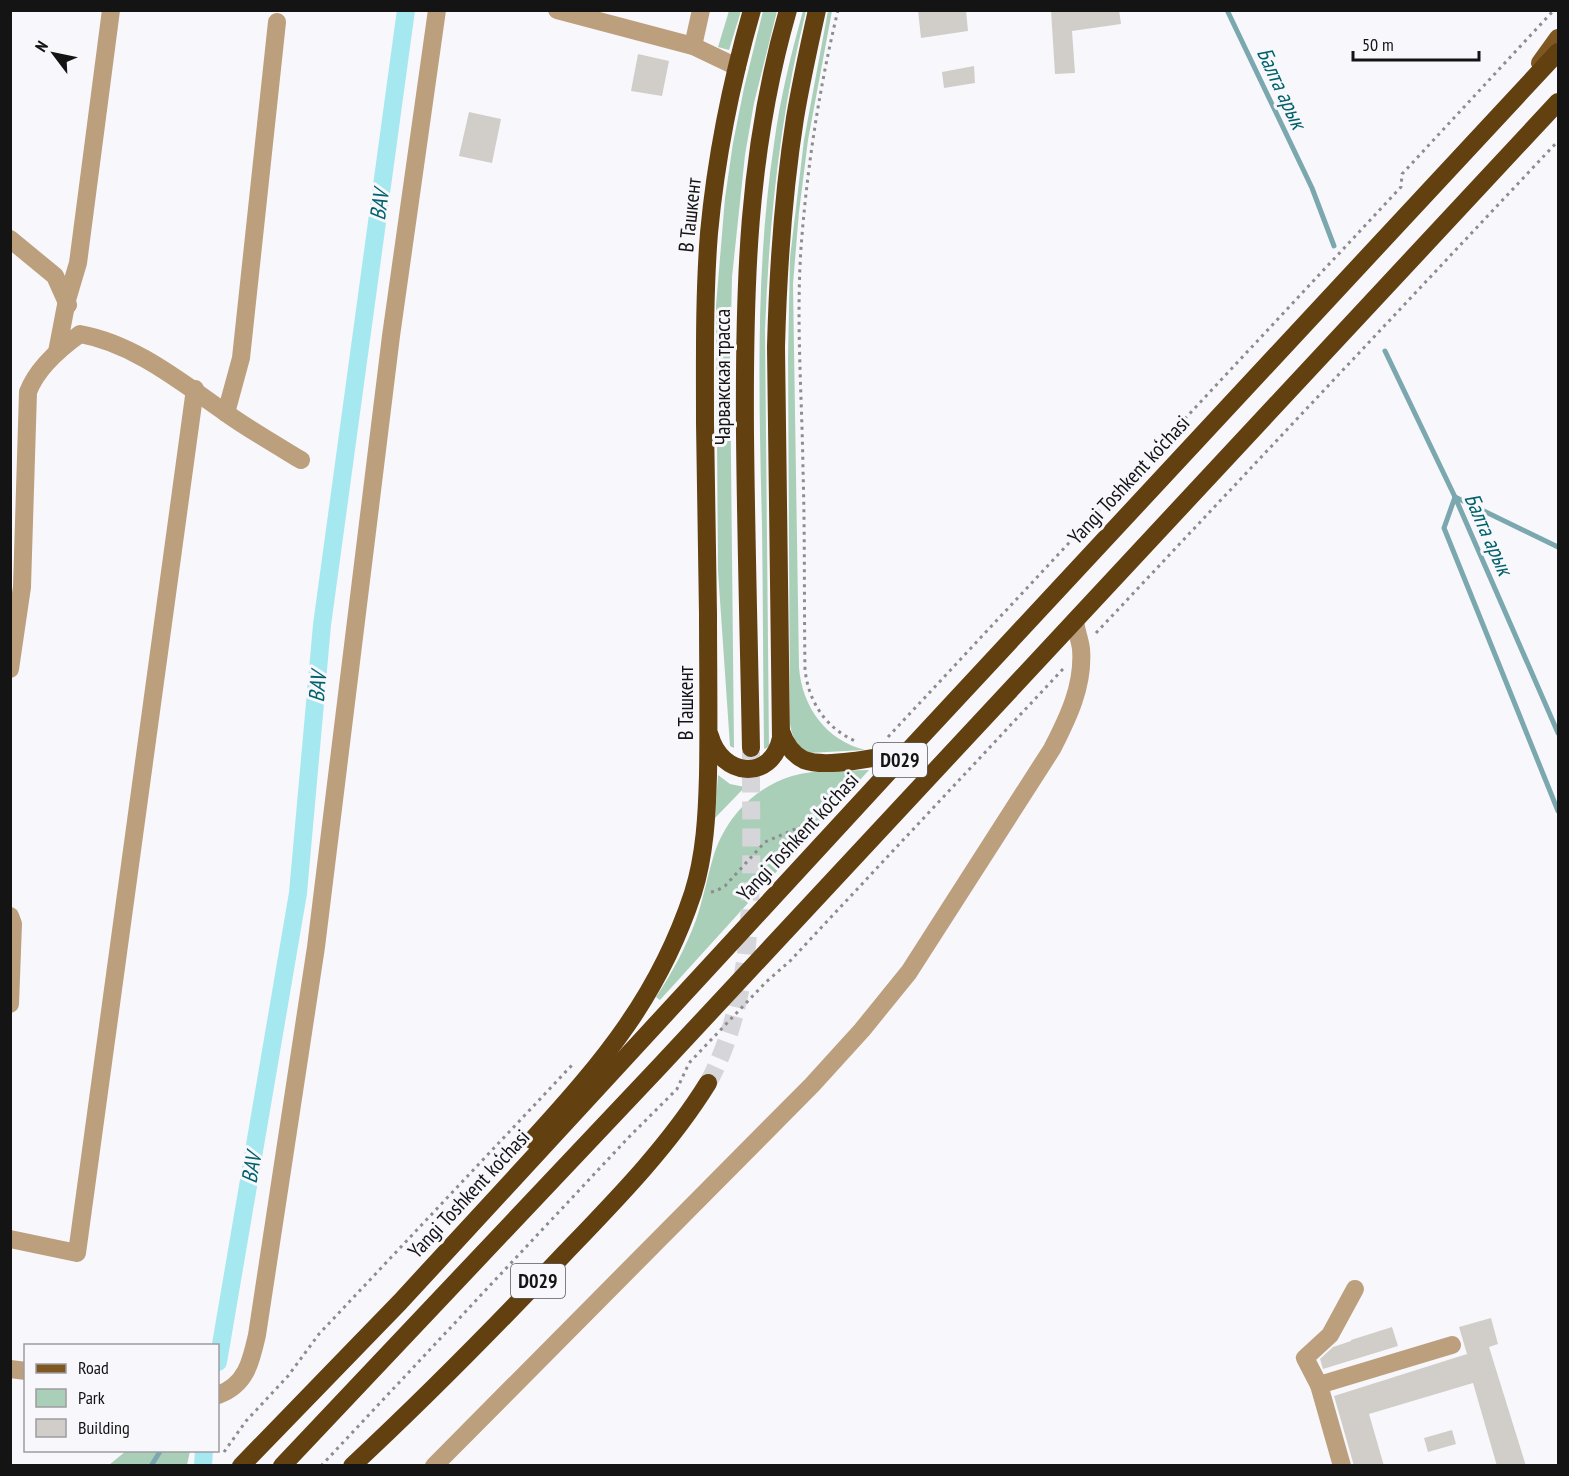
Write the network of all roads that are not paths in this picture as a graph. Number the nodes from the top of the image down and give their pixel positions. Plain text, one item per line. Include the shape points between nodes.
1 (111, 10) edge
2 (436, 10) edge
3 (557, 10) edge
4 (701, 10) edge
5 (752, 10) edge
6 (788, 10) edge
7 (817, 10) edge
8 (277, 22) dead end
9 (1558, 38) edge
10 (693, 46) junction
11 (1558, 52) edge
12 (737, 67) junction
13 (1558, 102) edge
14 (1510, 104) junction
15 (10, 239) edge
16 (67, 300) junction
17 (80, 334) junction
18 (57, 352) junction
19 (195, 389) junction
20 (226, 413) junction
21 (301, 460) dead end
22 (1075, 621) junction
23 (10, 669) edge
24 (781, 731) junction
25 (709, 734) junction
26 (751, 748) tunnel mouth
27 (908, 751) junction
28 (10, 916) edge
29 (10, 1004) edge
30 (708, 1083) tunnel mouth
31 (10, 1239) edge
32 (1355, 1289) dead end
33 (400, 1302) junction
34 (1452, 1345) dead end
35 (1319, 1385) junction
36 (224, 1392) edge
37 (241, 1466) edge
38 (282, 1466) edge
39 (352, 1466) edge
40 (434, 1466) edge
41 (1342, 1466) edge

1 - 16 street via 78,263
2 - 36 street via 391,336 316,947 257,1335 244,1376
3 - 10 street
4 - 10 street
5 - 12 highway, В Ташкент / D029
6 - 26 highway, Чарвакская трасса via 758,144 746,270
7 - 24 highway via 795,118 778,285
8 - 20 street via 241,358
9 - 14 main road
10 - 12 street
11 - 14 highway, Yangi Toshkent ko‘chasi / D029
12 - 25 highway, В Ташкент / D029 via 714,190 705,307
13 - 22 highway, D029
14 - 27 highway, Yangi Toshkent ko‘chasi / D029
15 - 16 street via 55,276
16 - 17 street
16 - 18 street
17 - 18 street
17 - 19 street via 119,345
18 - 23 street via 38,373 28,392 22,588
19 - 20 street
19 - 31 street via 77,1252
20 - 21 street
22 - 38 highway, D029
22 - 40 street via 1081,649 1080,672 1075,698 1052,749 909,972 812,1085
24 - 25 highway via 779,746 771,758 746,770 722,759
24 - 27 highway via 790,748 803,759 816,762 866,752
25 - 33 highway, В Ташкент / D029 via 705,828 694,891 674,945 644,1002 584,1082 508,1167
27 - 33 highway, Yangi Toshkent ko‘chasi / D029
28 - 29 street via 14,924
30 - 39 highway, D029 via 686,1118 613,1203 449,1374
32 - 35 street via 1330,1335 1305,1358
33 - 37 highway, Yangi Toshkent ko‘chasi / D029
34 - 35 street
35 - 41 street

